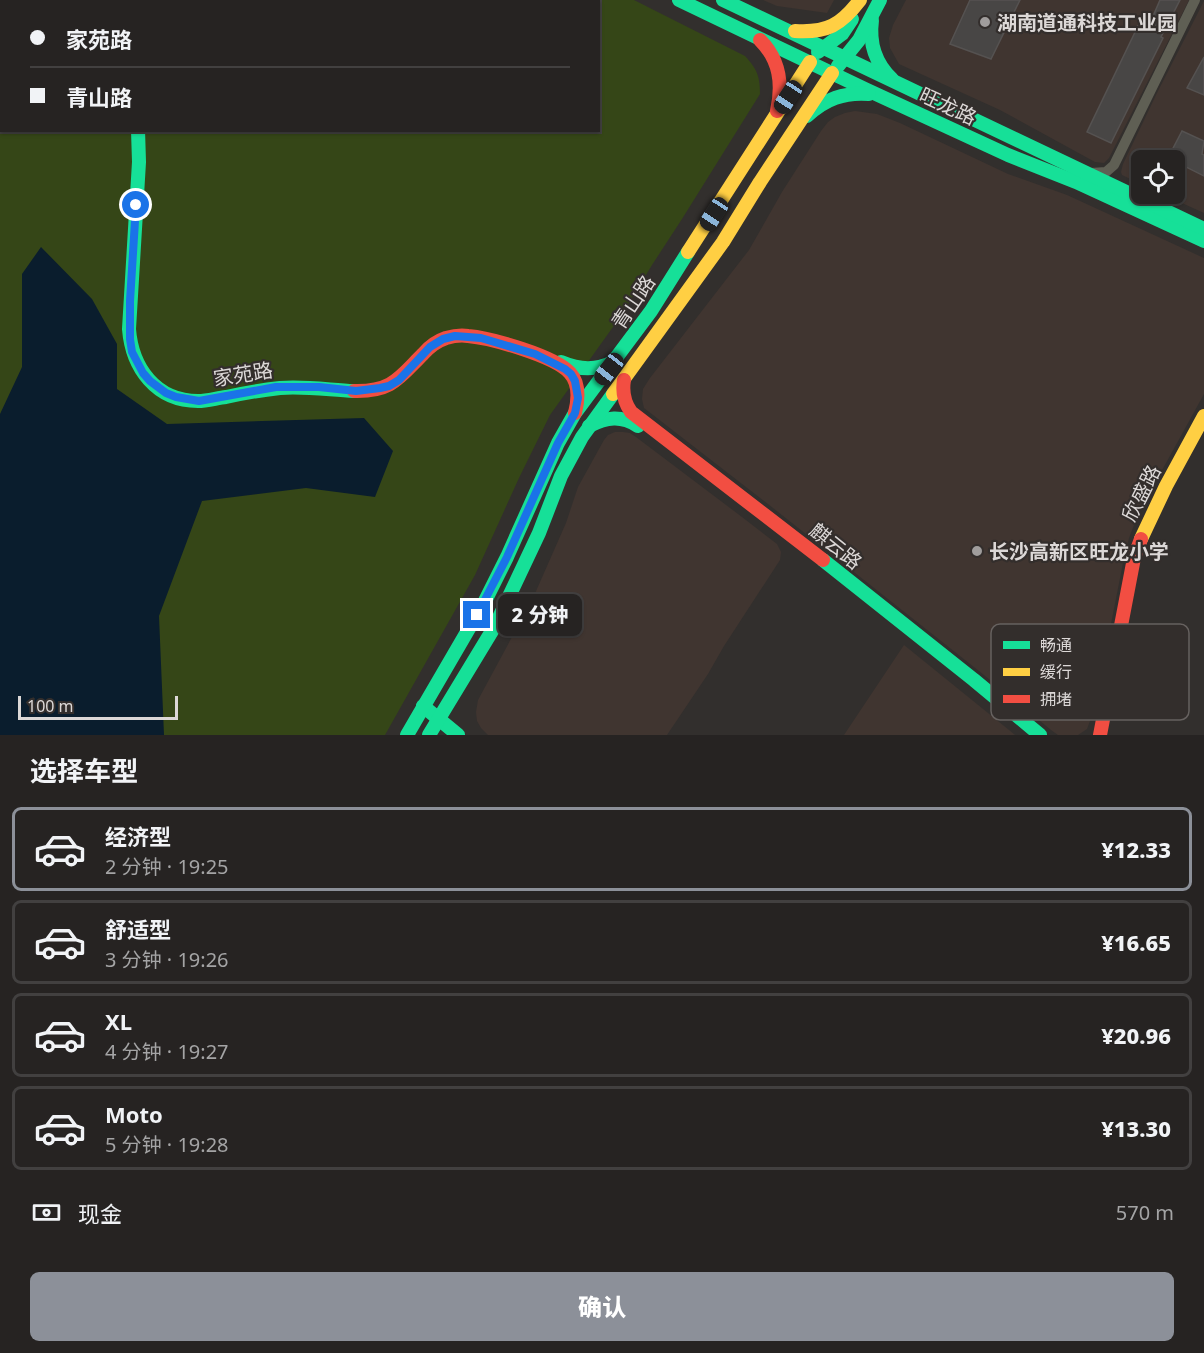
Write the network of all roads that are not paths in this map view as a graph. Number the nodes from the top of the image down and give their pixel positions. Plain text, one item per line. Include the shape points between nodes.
1 (679, 0) edge
2 (723, 0) edge
3 (861, 0) edge
4 (880, 0) edge
5 (1197, 0) edge
6 (873, 14) junction
7 (787, 30) junction
8 (753, 34) junction
9 (823, 48) junction
10 (844, 58) junction
11 (810, 62) junction
12 (832, 73) junction
13 (902, 86) junction
14 (886, 99) junction
15 (776, 116) junction
16 (796, 127) junction
17 (140, 132) edge
18 (140, 132) edge
19 (1084, 172) junction
20 (1124, 192) junction
21 (1204, 229) edge
22 (1204, 241) edge
23 (615, 361) junction
24 (624, 380) junction
25 (575, 413) junction
26 (1204, 416) edge
27 (1204, 425) edge
28 (589, 426) junction
29 (1121, 624) edge
30 (1126, 624) edge
31 (991, 694) edge
32 (991, 702) edge
33 (423, 706) junction
34 (439, 718) junction
35 (1013, 720) edge
36 (1022, 720) edge
37 (1103, 720) edge
38 (1108, 720) edge
39 (414, 721) junction
40 (407, 735) edge
41 (430, 735) edge
42 (458, 735) edge
43 (1031, 735) edge
44 (1040, 735) edge
45 (1100, 735) edge
46 (1105, 735) edge

1 - 8 main road, 旺龙路
2 - 7 main road, 旺龙路
3 - 7 main road via 837,25 817,31
3 - 9 main road, 青山路 via 842,34
4 - 6 main road, 青山路
5 - 19 street via 1114,165 1106,172
5 - 20 street via 1117,167 1116,180
6 - 10 main road, 青山路
6 - 13 main road via 870,33 876,57 890,78
7 - 9 main road, 旺龙路
8 - 11 main road, 旺龙路
8 - 15 main road via 770,52 781,77
9 - 10 main road, 旺龙路
9 - 11 main road, 青山路
10 - 12 main road, 青山路
10 - 13 main road, 旺龙路
11 - 12 main road, 旺龙路
11 - 15 main road, 青山路
12 - 14 main road, 旺龙路
12 - 16 main road, 青山路
13 - 19 main road, 旺龙路
14 - 16 main road via 871,94 844,94 819,105
14 - 22 main road, 旺龙路
15 - 23 main road, 青山路
16 - 24 main road, 青山路 via 723,242
17 - 23 main road, 家苑路 via 143,158 134,338 146,372 167,390 199,396 276,384 380,383 395,376 436,336 463,330 537,350 573,368 594,369
18 - 25 main road, 家苑路 via 130,339 143,373 166,393 199,401 276,387 356,391 380,388 399,380 430,347 449,338 468,336 535,354 565,369 575,381
19 - 20 main road, 旺龙路
20 - 21 main road, 旺龙路
23 - 25 main road, 青山路
24 - 28 main road, 青山路
24 - 31 main road, 麒云路 via 624,400 632,412
25 - 33 main road, 青山路 via 485,601
26 - 29 main road, 欣盛路 via 1150,513 1134,558
27 - 30 main road, 欣盛路 via 1145,540
28 - 32 main road, 麒云路 via 616,417 635,423
28 - 34 main road, 青山路 via 561,476 495,626
33 - 34 main road
33 - 39 main road, 青山路
34 - 41 main road, 青山路
34 - 42 main road
35 - 43 main road, 麒云路
36 - 44 main road, 麒云路
37 - 45 main road, 欣盛路
38 - 46 main road, 欣盛路
39 - 40 main road, 青山路
39 - 41 main road

